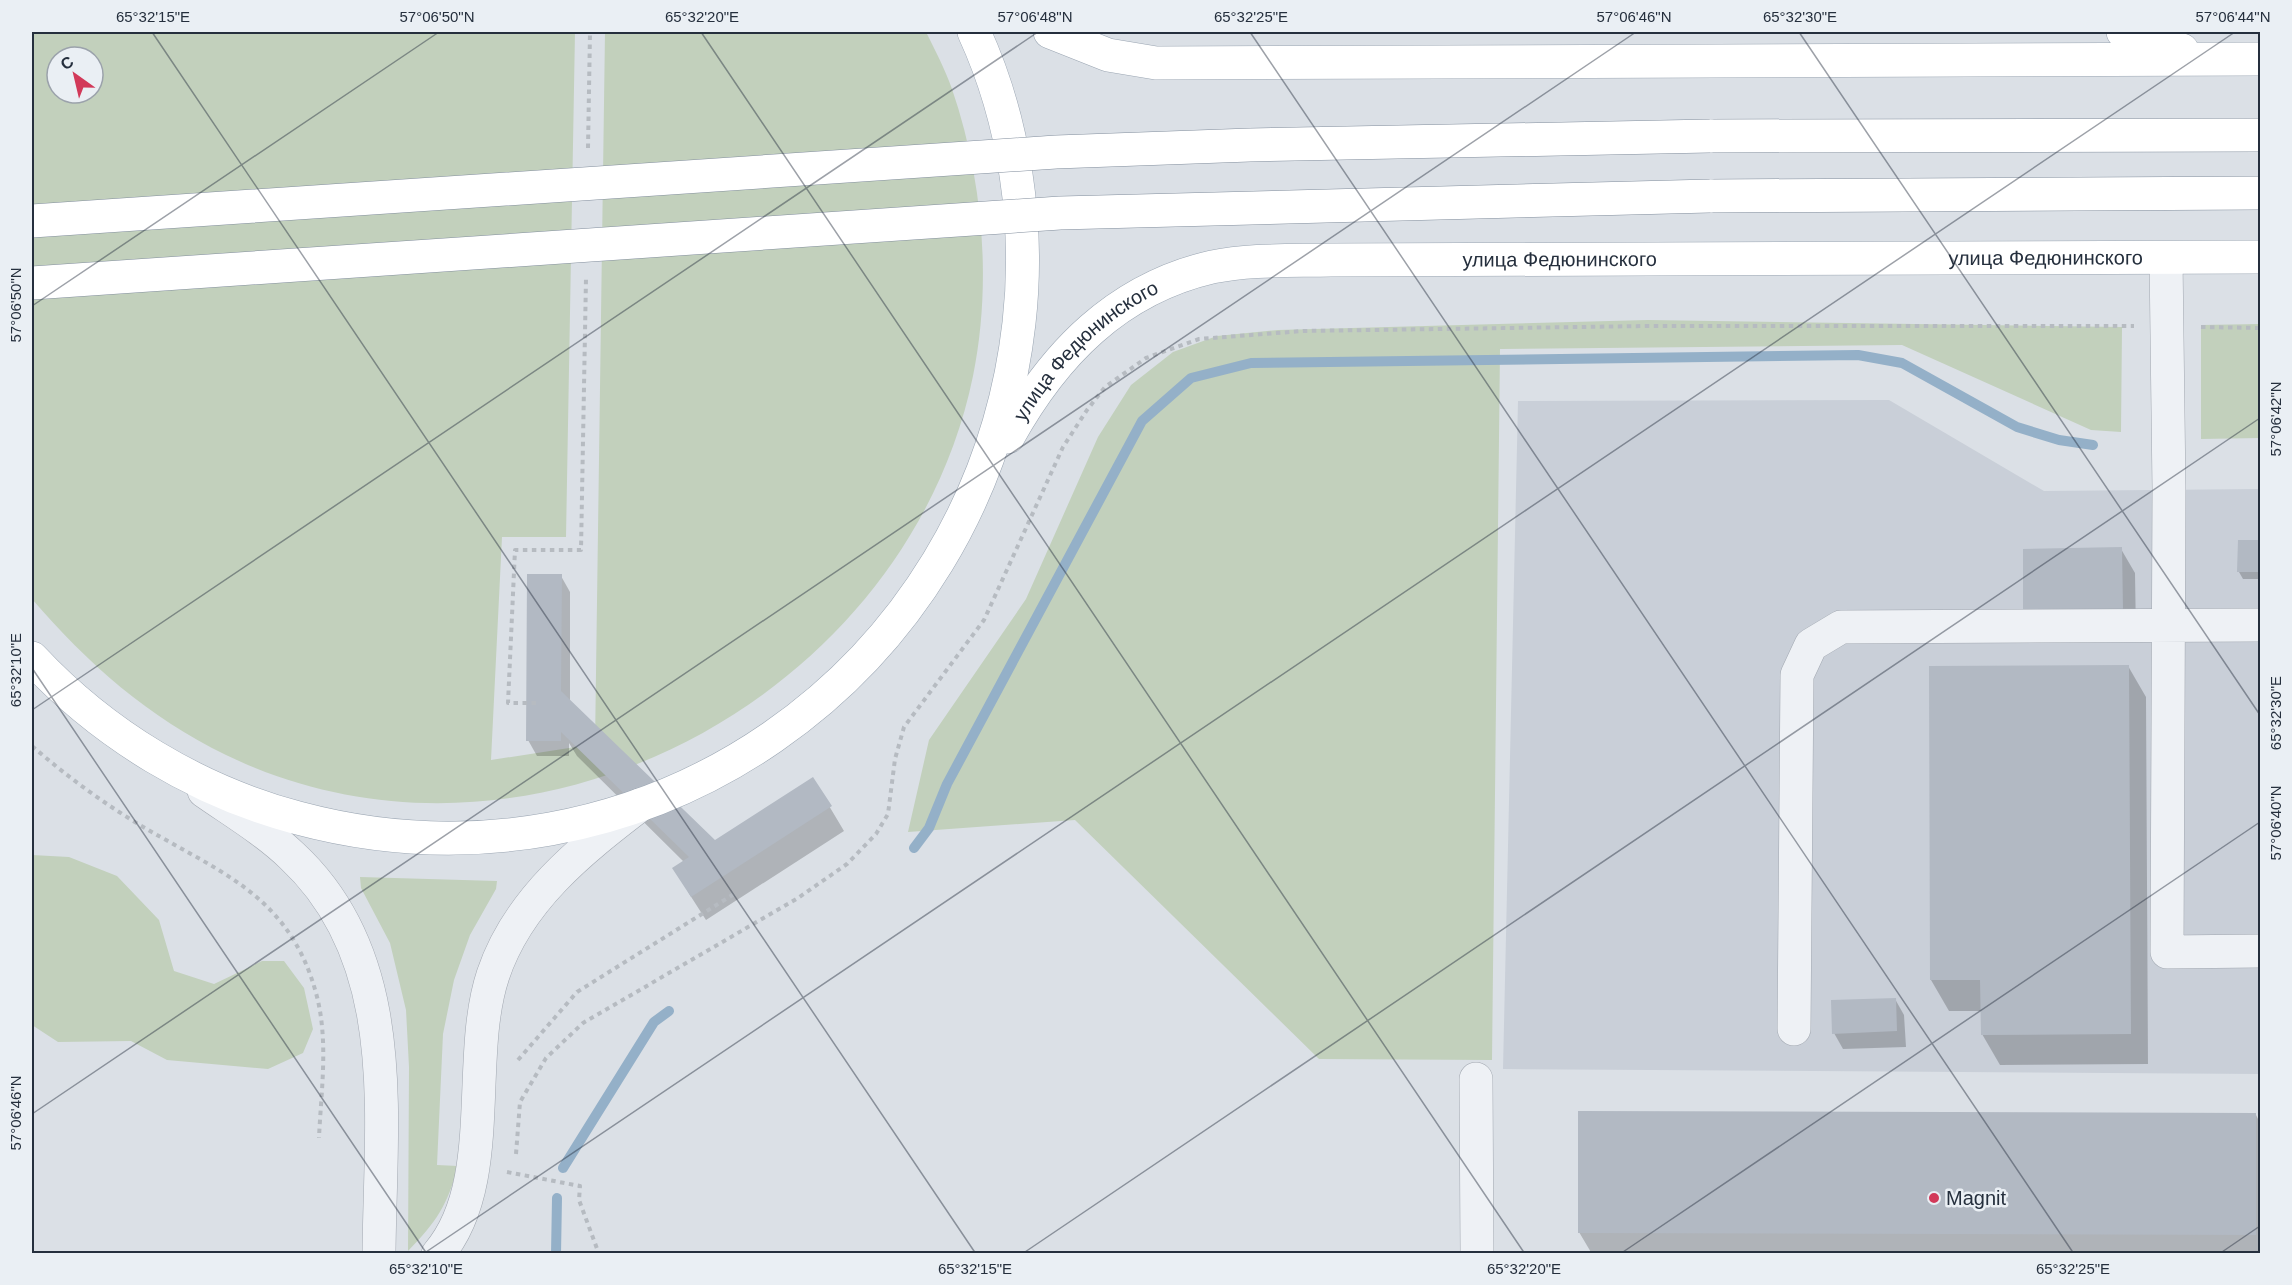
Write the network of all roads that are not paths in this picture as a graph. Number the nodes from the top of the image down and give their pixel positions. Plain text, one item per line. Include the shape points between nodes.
1 (974, 32) edge
2 (1050, 32) edge
3 (2123, 32) edge
4 (2260, 59) edge
5 (2212, 60) junction
6 (2260, 135) edge
7 (2260, 193) edge
8 (32, 221) edge
9 (2260, 257) edge
10 (2166, 258) junction
11 (32, 283) edge
12 (970, 504) junction
13 (2168, 625) junction
14 (2260, 625) edge
15 (32, 658) edge
16 (160, 762) junction
17 (640, 805) junction
18 (2260, 951) edge
19 (1794, 1029) dead end
20 (1476, 1079) dead end
21 (379, 1254) edge
22 (438, 1254) edge
23 (1477, 1254) edge

1 - 12 main road via 993,79 1012,150 1022,221 1022,294 1014,366 997,437
2 - 5 main road via 1108,55 1156,63
3 - 5 main road
4 - 5 main road
6 - 8 main road, bridge via 1710,136 1261,144 1056,152
7 - 11 main road, bridge via 1710,196 1060,213
9 - 10 main road, улица Федюнинского
10 - 12 main road, улица Федюнинского via 1331,260 1214,267 1169,280 1129,300 1096,323 1028,400
10 - 13 street
12 - 17 main road via 934,571 889,633 850,675 776,735 722,768
13 - 14 street
13 - 18 street via 2167,952
13 - 19 street via 1841,627 1810,645 1797,675
15 - 16 main road via 52,681 104,724
16 - 17 main road via 220,792 271,811 375,834 483,838 589,821
16 - 21 street via 294,857 327,896 347,929 373,1005 381,1059
17 - 22 street via 595,839 534,899 504,948 485,1007 477,1146 469,1184 459,1214
20 - 23 street

